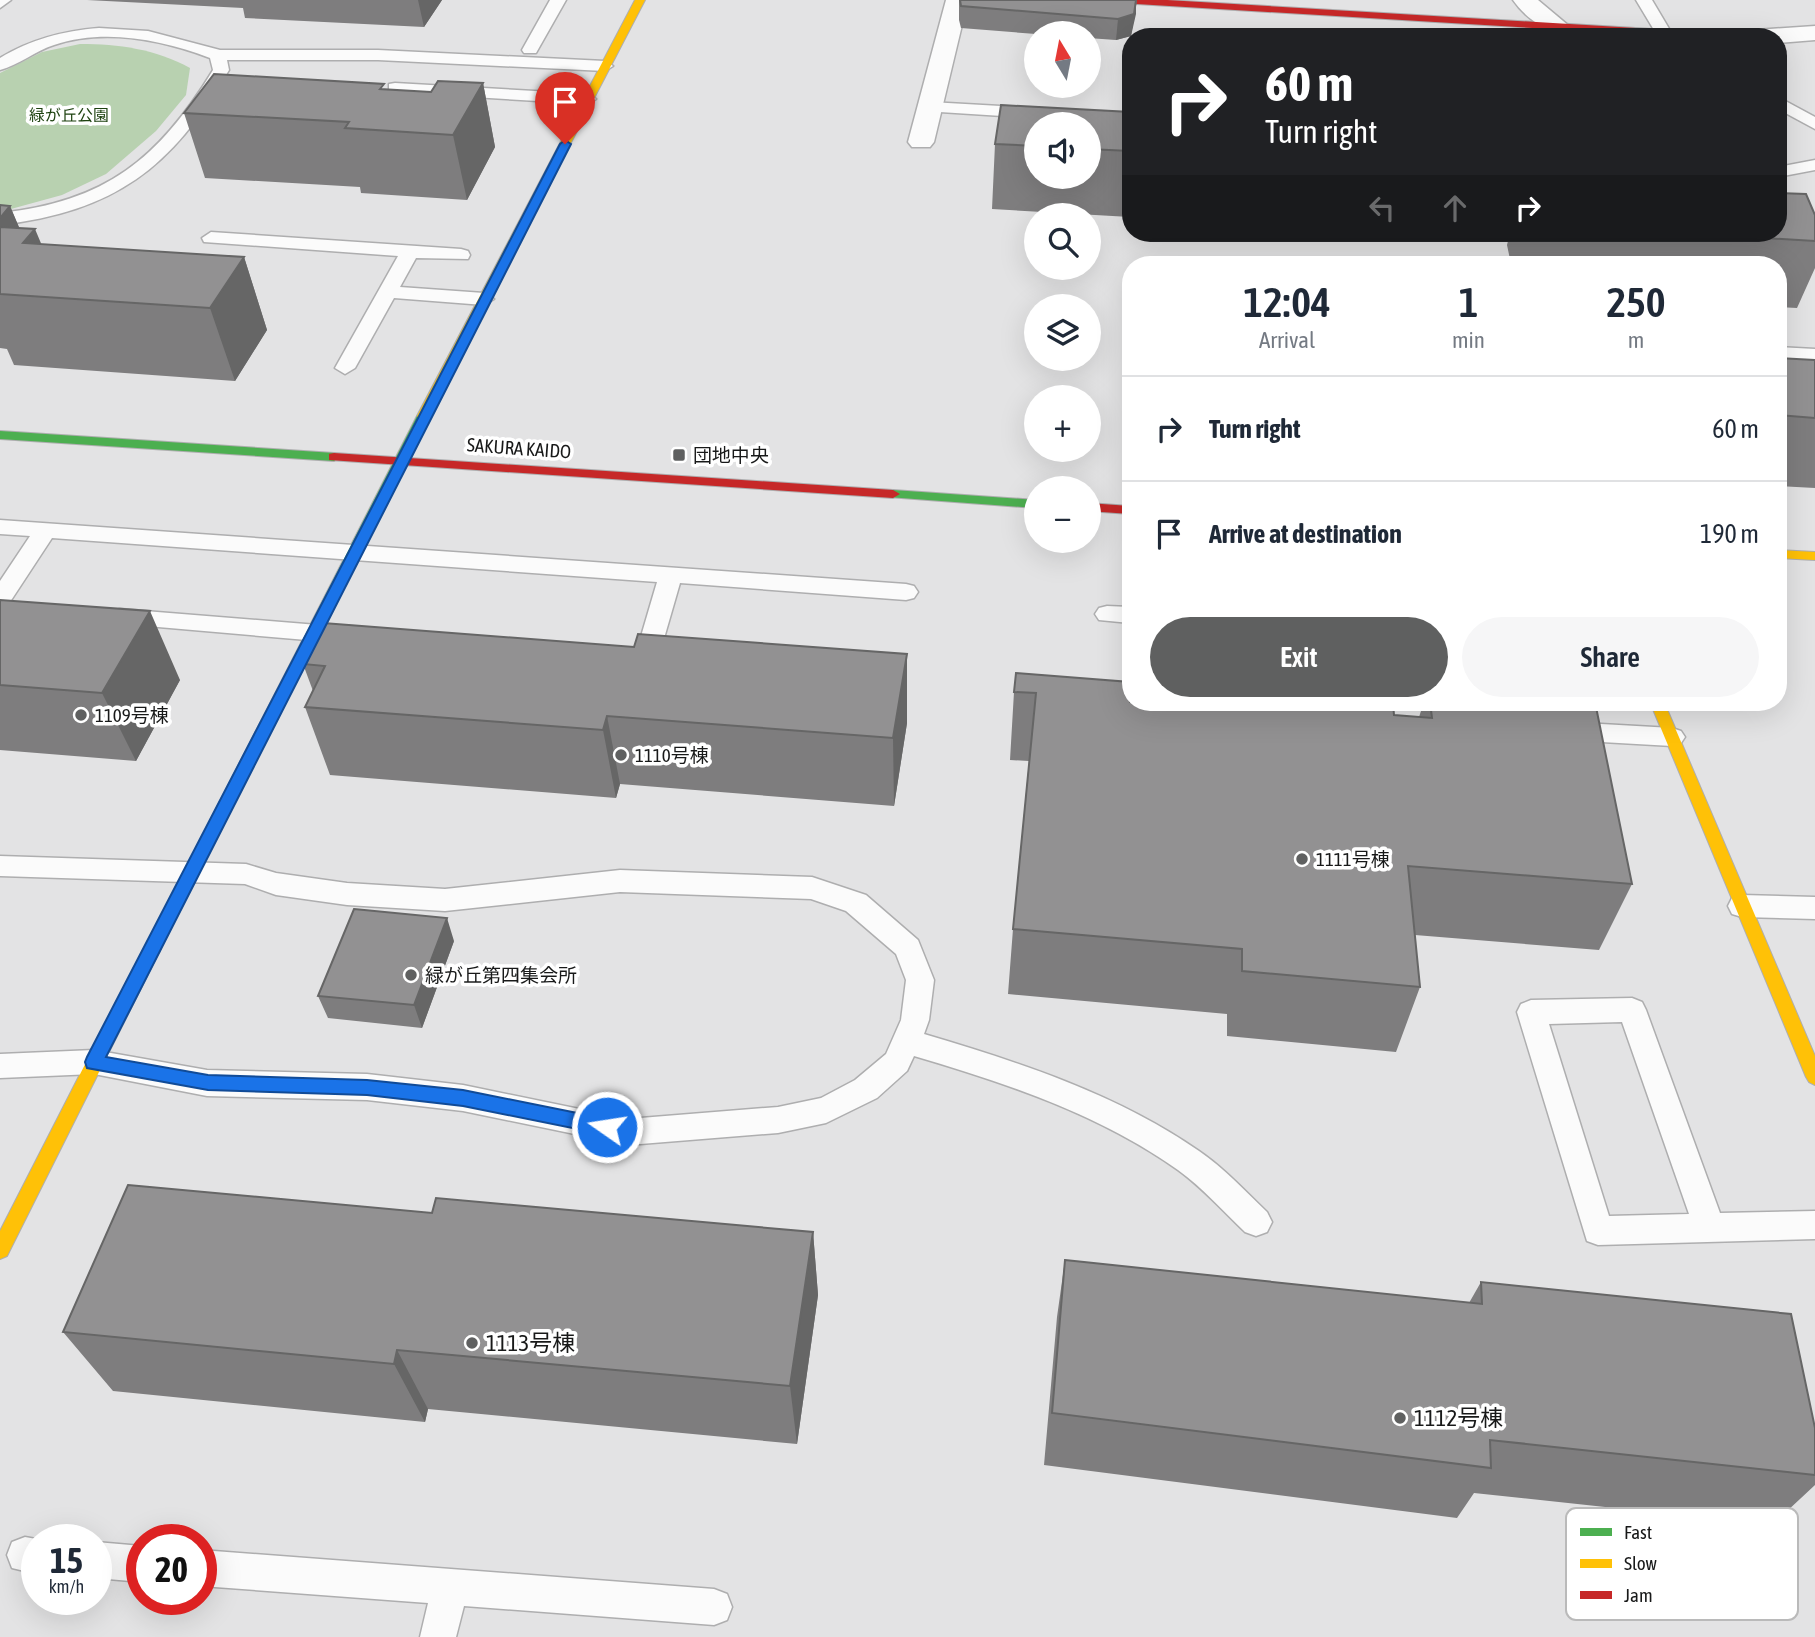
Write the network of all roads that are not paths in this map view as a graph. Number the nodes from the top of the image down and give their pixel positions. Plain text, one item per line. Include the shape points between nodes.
1 (558, 0) edge
2 (640, 0) edge
3 (957, 0) edge
4 (1120, 0) edge
5 (1524, 0) edge
6 (1644, 0) edge
7 (1557, 26) junction
8 (1585, 28) edge
9 (1665, 28) edge
10 (1815, 33) edge
11 (1787, 35) edge
12 (530, 50) dead end
13 (218, 55) junction
14 (0, 65) edge
15 (605, 66) junction
16 (395, 88) edge
17 (588, 99) junction
18 (930, 107) junction
19 (1787, 107) edge
20 (1024, 112) edge
21 (1815, 124) edge
22 (921, 142) dead end
23 (1815, 165) edge
24 (1787, 170) edge
25 (0, 219) edge
26 (211, 238) dead end
27 (410, 251) junction
28 (461, 255) dead end
29 (388, 292) junction
30 (485, 299) junction
31 (1787, 353) edge
32 (1815, 355) edge
33 (345, 368) dead end
34 (0, 435) edge
35 (400, 461) junction
36 (1024, 502) edge
37 (1101, 508) edge
38 (1122, 509) edge
39 (0, 527) edge
40 (46, 530) junction
41 (355, 551) junction
42 (1787, 554) edge
43 (1815, 556) edge
44 (671, 574) junction
45 (906, 592) dead end
46 (0, 599) edge
47 (0, 607) edge
48 (27, 609) edge
49 (1107, 614) dead end
50 (96, 615) edge
51 (1122, 615) edge
52 (315, 633) junction
53 (357, 636) edge
54 (618, 656) edge
55 (1661, 711) edge
56 (1536, 729) edge
57 (1672, 737) junction
58 (0, 866) edge
59 (193, 870) junction
60 (1742, 906) junction
61 (1815, 908) edge
62 (906, 1041) junction
63 (94, 1062) junction
64 (0, 1066) edge
65 (1815, 1077) edge
66 (1256, 1222) dead end
67 (1815, 1225) edge
68 (1709, 1227) junction
69 (0, 1250) edge
70 (217, 1569) edge
71 (451, 1587) junction
72 (714, 1607) dead end
73 (438, 1637) edge

1 - 12 lane
2 - 15 street
3 - 18 street
4 - 7 street
5 - 7 street
6 - 9 lane
7 - 8 street
10 - 11 street
13 - 14 lane via 161,36 93,34 57,39
13 - 15 lane via 378,54
13 - 25 lane via 221,70 195,113 145,167 87,202
15 - 17 street
16 - 17 lane
17 - 30 street
18 - 20 lane
18 - 22 street
19 - 21 lane
23 - 24 lane
26 - 27 lane
27 - 28 lane
27 - 29 lane
29 - 30 lane
29 - 33 lane
30 - 35 street
31 - 32 lane
34 - 35 street, SAKURA KAIDO
35 - 36 street, SAKURA KAIDO
35 - 41 street
37 - 38 street
39 - 40 lane
40 - 41 lane
40 - 46 lane
41 - 44 lane
41 - 52 street
42 - 43 street
44 - 45 lane
44 - 54 lane via 646,659
47 - 48 lane
49 - 51 lane
50 - 52 lane
52 - 53 lane
52 - 59 street
55 - 57 street
56 - 57 lane
57 - 60 street
58 - 59 lane
59 - 62 lane via 246,874 276,884 348,894 445,900 620,881 812,888 856,903 908,948 919,980 915,1020
59 - 63 street
60 - 61 lane
60 - 65 street
62 - 63 lane via 897,1062 866,1089 827,1110 778,1120 628,1132 463,1098 367,1087 208,1083
62 - 66 lane via 1007,1071 1115,1115 1190,1161
63 - 64 lane
63 - 69 street
67 - 68 lane
68 - 68 lane via 1632,1010 1531,1012 1598,1231
70 - 71 lane
71 - 72 lane
71 - 73 lane

